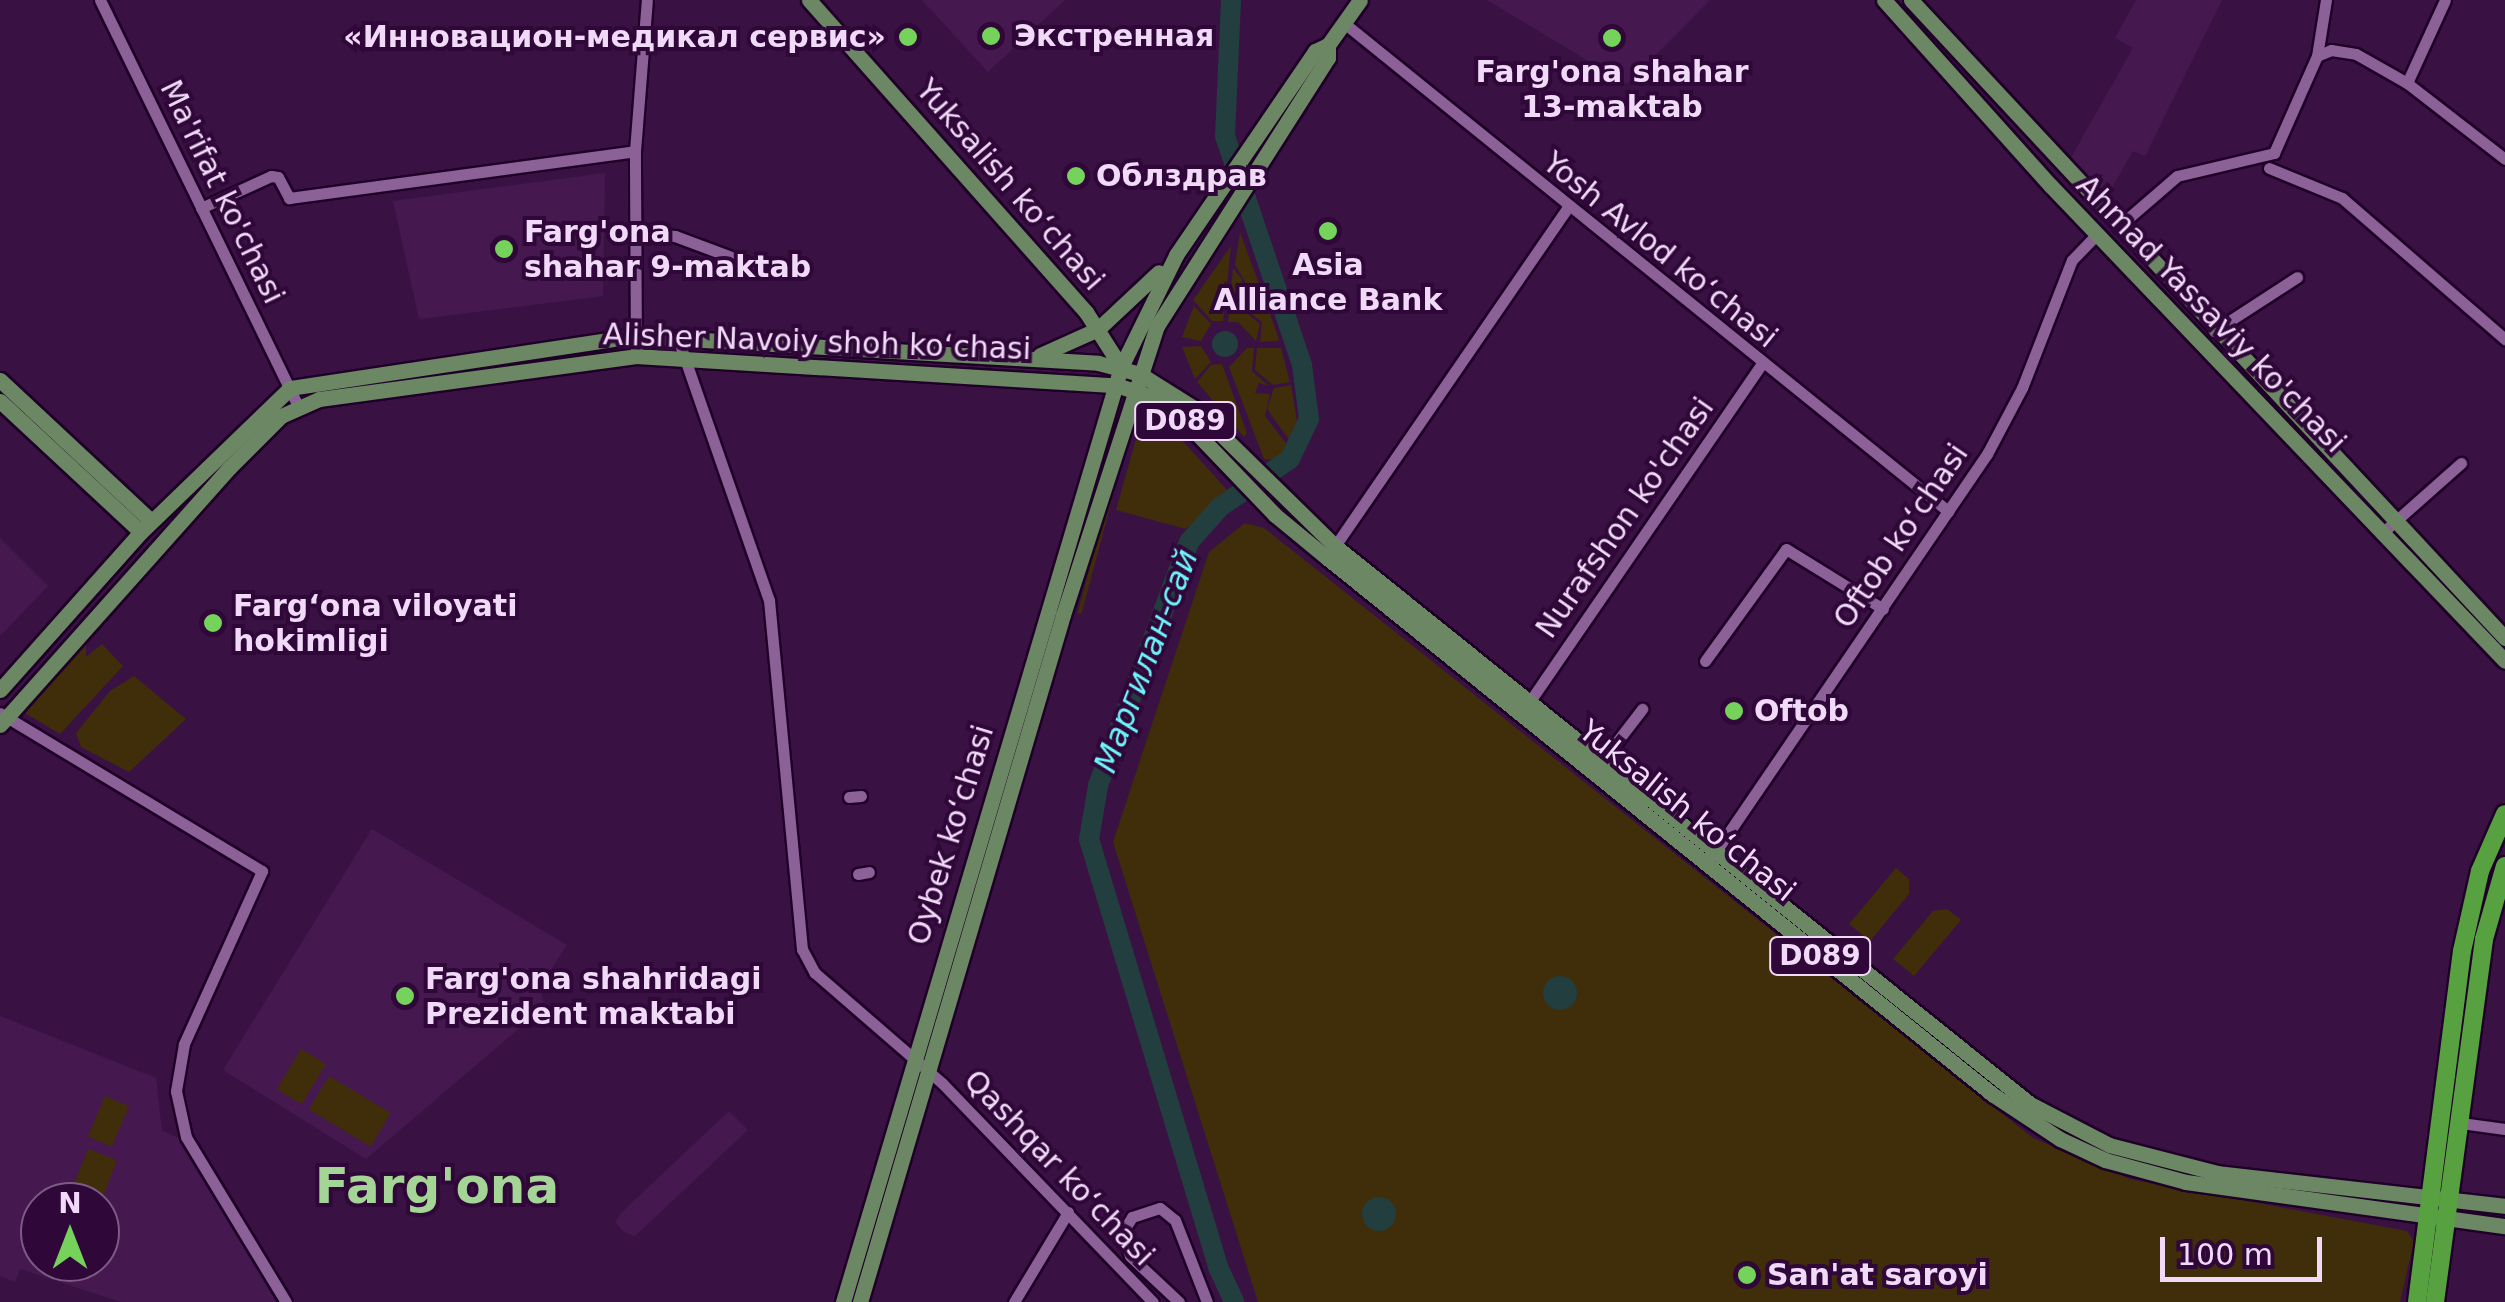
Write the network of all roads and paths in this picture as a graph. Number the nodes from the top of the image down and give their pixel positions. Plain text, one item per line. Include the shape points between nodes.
1 (100, 0) edge
2 (647, 0) edge
3 (809, 0) edge
4 (1360, 0) edge
5 (1884, 0) edge
6 (1911, 0) edge
7 (2326, 0) edge
8 (2445, 0) edge
9 (1344, 24) junction
10 (2316, 56) junction
11 (2407, 83) junction
12 (635, 151) junction
13 (2503, 154) edge
14 (1253, 158) junction
15 (2269, 168) dead end
16 (1568, 207) junction
17 (201, 208) junction
18 (2118, 227) junction
19 (634, 232) junction
20 (2097, 234) junction
21 (1176, 255) junction
22 (750, 264) dead end
23 (2297, 277) dead end
24 (1098, 329) junction
25 (2214, 331) junction
26 (634, 336) junction
27 (678, 339) junction
28 (2505, 339) edge
29 (636, 356) junction
30 (684, 358) junction
31 (1033, 358) junction
32 (1762, 364) junction
33 (1440, 366) dead end
34 (1121, 367) junction
35 (1140, 374) junction
36 (1453, 374) junction
37 (0, 380) edge
38 (1116, 385) junction
39 (290, 388) junction
40 (1135, 391) junction
41 (0, 401) edge
42 (298, 406) junction
43 (2461, 463) dead end
44 (1245, 474) junction
45 (1281, 510) junction
46 (1948, 511) junction
47 (2394, 521) junction
48 (146, 526) junction
49 (2382, 534) junction
50 (1335, 546) junction
51 (1883, 609) junction
52 (2505, 638) edge
53 (1705, 661) dead end
54 (2505, 661) edge
55 (0, 690) edge
56 (1530, 701) junction
57 (1642, 709) dead end
58 (2, 718) edge
59 (1602, 761) junction
60 (2505, 814) edge
61 (1712, 857) junction
62 (2505, 866) edge
63 (912, 1060) junction
64 (928, 1071) junction
65 (2461, 1122) junction
66 (2505, 1129) edge
67 (2429, 1206) junction
68 (2505, 1206) edge
69 (2450, 1209) junction
70 (1068, 1212) junction
71 (2505, 1226) edge
72 (1153, 1296) edge
73 (286, 1302) edge
74 (843, 1302) edge
75 (860, 1302) edge
76 (1014, 1302) edge
77 (1179, 1302) edge
78 (1207, 1302) edge
79 (2416, 1302) edge
80 (2435, 1302) edge

1 - 17 street, Ma'rifat ko'chasi
2 - 12 street
3 - 24 main road, Yuksalish koʻchasi
4 - 9 main road
5 - 20 main road, Ahmad Yassaviy ko'chasi
6 - 18 main road, Ahmad Yassaviy ko'chasi
7 - 10 street
8 - 11 street
9 - 14 main road via 1328,45 1328,58
9 - 16 street, Yosh Avlod koʻchasi
10 - 11 street via 2331,50 2356,54
10 - 18 street via 2274,153 2178,176
11 - 13 street
12 - 17 street via 289,198 271,176
12 - 19 street
14 - 21 main road
14 - 35 main road, Oybek ko‘chasi via 1173,294
15 - 28 street via 2342,198
16 - 32 street, Yosh Avlod koʻchasi
16 - 36 street
17 - 39 street, Ma'rifat ko'chasi
18 - 25 main road, Ahmad Yassaviy ko'chasi
19 - 22 street via 676,236
19 - 26 street
20 - 46 street, Oftob koʻchasi via 2072,260 2022,388
20 - 49 main road, Ahmad Yassaviy ko'chasi
21 - 24 main road
21 - 34 main road, Oybek ko‘chasi
23 - 25 street
24 - 31 main road
24 - 34 main road, Yuksalish koʻchasi
25 - 47 main road, Ahmad Yassaviy ko'chasi
26 - 27 main road, Alisher Navoiy shoh koʻchasi
26 - 29 street
26 - 39 main road, Alisher Navoiy shoh koʻchasi
27 - 30 street, Qashqar koʻchasi
27 - 31 main road, Alisher Navoiy shoh koʻchasi
29 - 30 main road, Alisher Navoiy shoh koʻchasi
29 - 42 main road, Alisher Navoiy shoh koʻchasi
30 - 38 main road, Alisher Navoiy shoh koʻchasi
30 - 63 street, Qashqar koʻchasi via 769,600 802,949 815,974
31 - 34 main road, Alisher Navoiy shoh koʻchasi
32 - 46 street, Yosh Avlod koʻchasi
32 - 56 street, Nurafshon ko'chasi
33 - 36 street
34 - 35 main road, Alisher Navoiy shoh koʻchasi
34 - 38 main road, Oybek ko‘chasi
35 - 40 main road, Oybek ko‘chasi
35 - 44 main road, Yuksalish koʻchasi / D089 via 1194,408
36 - 50 street
37 - 48 main road
38 - 40 main road, Yuksalish koʻchasi / D089
38 - 63 main road, Oybek ko‘chasi
39 - 42 street, Ma'rifat ko'chasi
39 - 48 main road
40 - 44 main road, Yuksalish koʻchasi / D089 via 1183,419
40 - 64 main road, Oybek ko‘chasi
41 - 48 main road
42 - 58 main road via 202,496
43 - 47 street
44 - 45 main road, Yuksalish koʻchasi / D089
45 - 50 main road, Yuksalish koʻchasi / D089
45 - 61 main road, Yuksalish koʻchasi / D089
46 - 51 street, Oftob koʻchasi
47 - 49 street
47 - 52 main road, Ahmad Yassaviy ko'chasi
48 - 55 main road
49 - 54 main road, Ahmad Yassaviy ko'chasi
50 - 56 main road, Yuksalish koʻchasi / D089
51 - 53 street via 1786,548
51 - 61 street, Oftob koʻchasi
56 - 59 main road, Yuksalish koʻchasi / D089
57 - 59 street
58 - 73 street via 262,871 184,1044 176,1091 186,1138
59 - 61 main road, Yuksalish koʻchasi / D089
60 - 67 highway via 2469,915
61 - 67 main road, Yuksalish koʻchasi / D089 via 1999,1083 2066,1125 2122,1150 2217,1173
62 - 65 highway via 2488,916
63 - 64 street, Qashqar koʻchasi
63 - 74 main road, Oybek ko‘chasi
64 - 70 street, Qashqar koʻchasi
64 - 75 main road, Oybek ko‘chasi
65 - 66 street
65 - 69 highway
67 - 69 main road, Yuksalish koʻchasi / D089
67 - 79 highway
68 - 69 main road, D089
69 - 71 main road, D089
69 - 80 highway
70 - 72 street, Qashqar koʻchasi
70 - 76 street
72 - 77 street
72 - 78 street via 1122,1233 1132,1217 1160,1208 1174,1220

